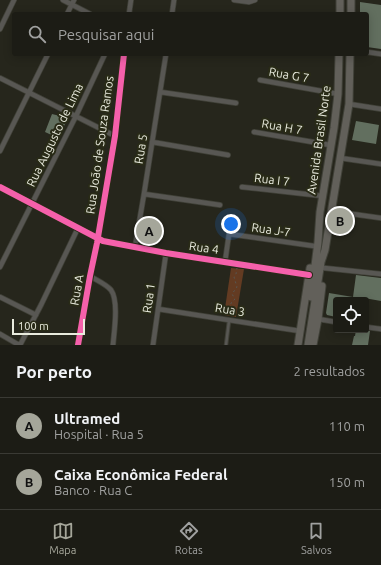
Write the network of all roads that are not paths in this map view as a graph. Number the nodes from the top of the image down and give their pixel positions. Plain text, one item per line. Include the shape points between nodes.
1 (14, 0) edge
2 (63, 0) edge
3 (131, 0) edge
4 (174, 0) edge
5 (234, 0) edge
6 (255, 0) edge
7 (340, 0) edge
8 (351, 0) edge
9 (73, 2) edge
10 (68, 12) edge
11 (87, 12) edge
12 (129, 12) edge
13 (172, 12) edge
14 (340, 12) edge
15 (351, 12) edge
16 (0, 30) edge
17 (369, 52) edge
18 (381, 54) edge
19 (47, 56) edge
20 (105, 56) edge
21 (124, 56) edge
22 (166, 56) edge
23 (339, 56) edge
24 (350, 56) edge
25 (0, 78) edge
26 (260, 80) dead end
27 (160, 92) junction
28 (29, 93) junction
29 (338, 94) junction
30 (236, 103) dead end
31 (349, 104) junction
32 (381, 109) edge
33 (76, 116) junction
34 (254, 132) dead end
35 (115, 136) junction
36 (152, 142) junction
37 (330, 145) junction
38 (0, 151) edge
39 (228, 155) dead end
40 (340, 158) junction
41 (381, 164) edge
42 (242, 186) dead end
43 (0, 187) edge
44 (144, 194) junction
45 (323, 196) junction
46 (33, 204) junction
47 (220, 205) dead end
48 (331, 211) junction
49 (381, 218) edge
50 (78, 228) junction
51 (319, 229) junction
52 (98, 238) junction
53 (314, 246) junction
54 (135, 248) junction
55 (325, 250) junction
56 (166, 253) junction
57 (225, 262) junction
58 (0, 268) edge
59 (324, 268) junction
60 (381, 274) edge
61 (309, 275) junction
62 (90, 276) junction
63 (0, 297) edge
64 (158, 309) junction
65 (36, 315) junction
66 (230, 319) junction
67 (318, 319) junction
68 (333, 322) edge
69 (369, 327) edge
70 (381, 329) edge
71 (300, 331) junction
72 (0, 334) edge
73 (20, 345) edge
74 (78, 345) edge
75 (113, 345) edge
76 (153, 345) edge
77 (226, 345) edge
78 (298, 345) edge
79 (305, 345) edge
80 (308, 345) edge
81 (313, 345) edge

1 - 16 street
2 - 9 street
3 - 12 street
4 - 13 street
5 - 6 street
7 - 14 main road
8 - 15 main road
9 - 10 street
9 - 11 street
17 - 18 street
19 - 28 street
20 - 33 street, Rua Augusto de Lima
21 - 35 street, Rua João de Souza Ramos
22 - 27 street, Rua 5
23 - 29 main road, Avenida Brasil Norte
24 - 31 main road, Avenida Brasil Norte
25 - 28 street
26 - 29 street, Rua G 7
27 - 30 street
27 - 36 street, Rua 5
28 - 33 street
28 - 38 street
29 - 37 main road, Avenida Brasil Norte
31 - 32 street
31 - 40 main road, Avenida Brasil Norte
33 - 35 street
33 - 46 street, Rua Augusto de Lima
34 - 37 street, Rua H 7
35 - 52 street, Rua João de Souza Ramos
36 - 39 street
36 - 44 street, Rua 5
37 - 45 main road, Avenida Brasil Norte
40 - 41 street
40 - 48 main road, Avenida Brasil Norte
42 - 45 street, Rua I 7
43 - 46 street, Rua 4
44 - 47 street
44 - 54 street, Rua 5
45 - 51 main road, Avenida Brasil Norte
46 - 50 street, Rua 4
46 - 58 street, Rua Augusto de Lima
48 - 49 street
48 - 55 main road, Avenida Brasil Norte
50 - 52 street, Rua 4
50 - 65 street
51 - 53 main road, Avenida Brasil Norte
51 - 79 main road, Avenida Brasil Norte
52 - 54 street, Rua 4
52 - 62 street, Rua A
53 - 57 street, Rua J-7 via 229,234
53 - 61 main road, Avenida Brasil Norte
54 - 56 street, Rua 4
55 - 59 main road, Avenida Brasil Norte
55 - 80 main road, Avenida Brasil Norte
56 - 57 street, Rua 4
56 - 64 street, Rua 1
57 - 61 street, Rua 4
59 - 60 street
59 - 67 main road, Avenida Brasil Norte
61 - 71 main road, Avenida Brasil Norte
62 - 74 street, Rua A
62 - 75 street via 111,290 115,302
63 - 65 street
64 - 66 street, Rua 3
64 - 76 street, Rua 1
65 - 73 street
66 - 71 street, Rua 3
66 - 77 lane
67 - 68 street
67 - 81 main road, Avenida Brasil Norte
69 - 70 street
71 - 78 main road, Avenida Brasil Norte
72 - 73 street

